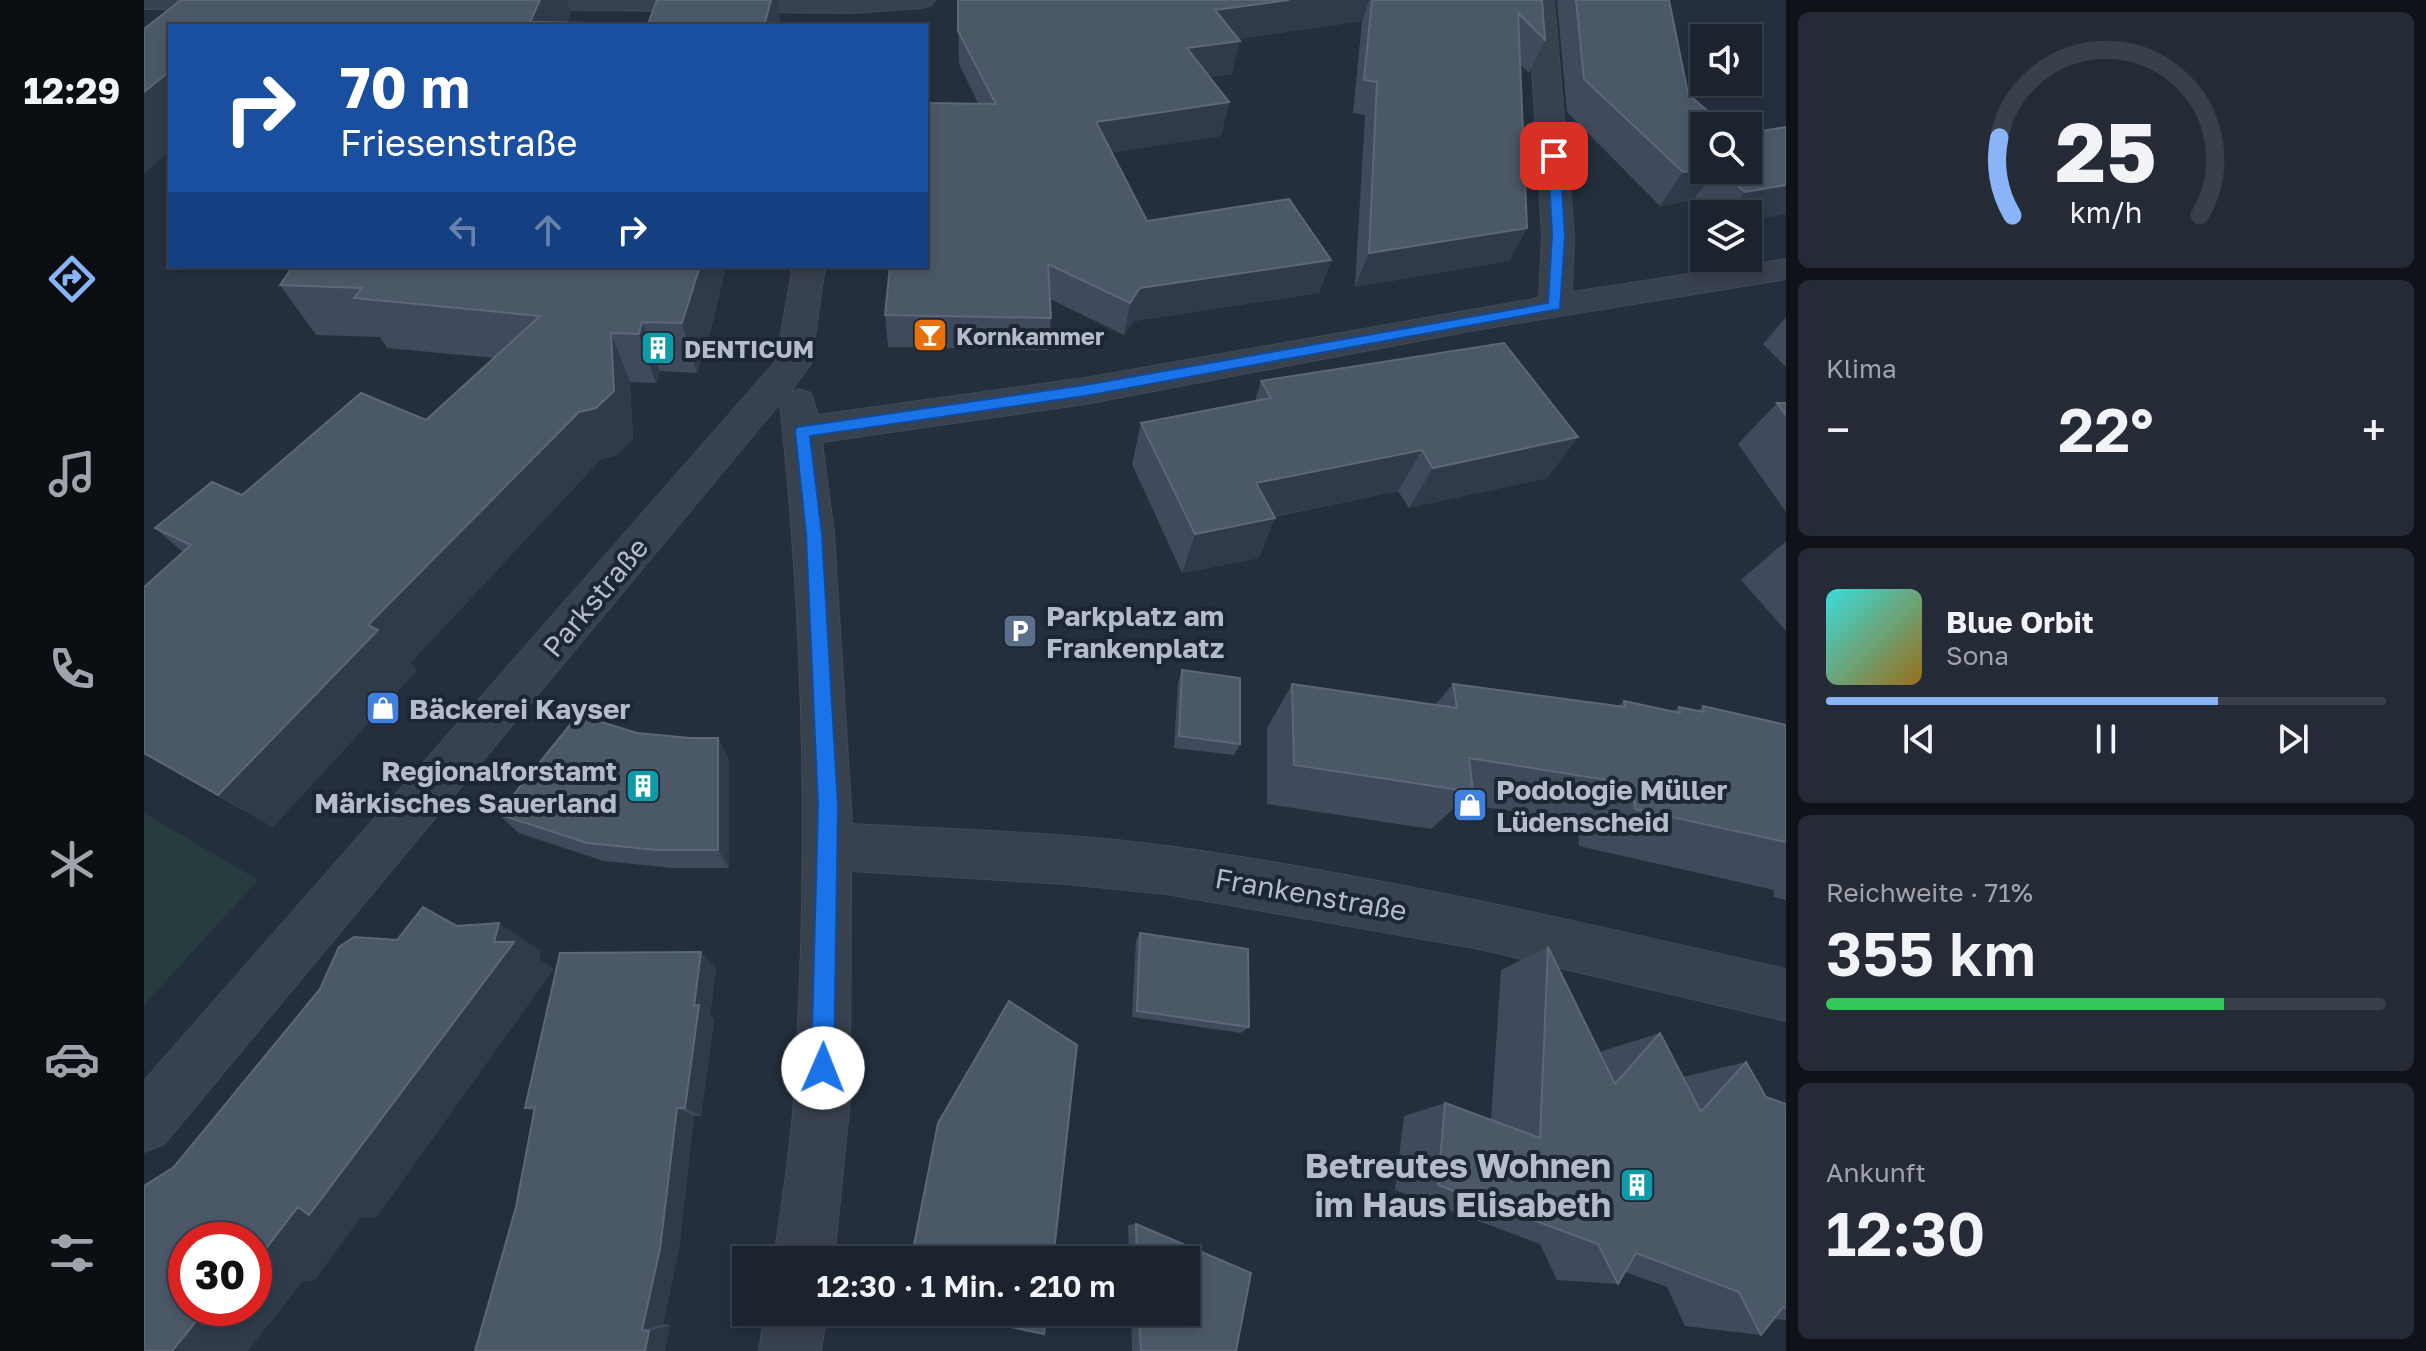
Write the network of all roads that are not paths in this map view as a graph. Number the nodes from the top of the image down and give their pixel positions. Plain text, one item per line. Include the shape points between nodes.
1 (922, 0) edge
2 (1541, 0) edge
3 (144, 1) edge
4 (258, 1) edge
5 (488, 1) edge
6 (850, 10) edge
7 (809, 268) edge
8 (1786, 269) edge
9 (1555, 306) junction
10 (793, 364) junction
11 (802, 431) junction
12 (828, 846) junction
13 (1786, 995) edge
14 (144, 1124) edge
15 (806, 1246) edge
16 (794, 1326) edge
17 (790, 1351) edge

1 - 6 street
2 - 9 street via 1558,236
3 - 4 street
5 - 6 street
7 - 10 street
8 - 9 street
9 - 11 street via 1085,391
10 - 11 street
10 - 14 street, Parkstraße
11 - 12 street via 815,552
12 - 13 street, Frankenstraße via 1166,870 1480,924
12 - 15 street via 822,1100
16 - 17 street

